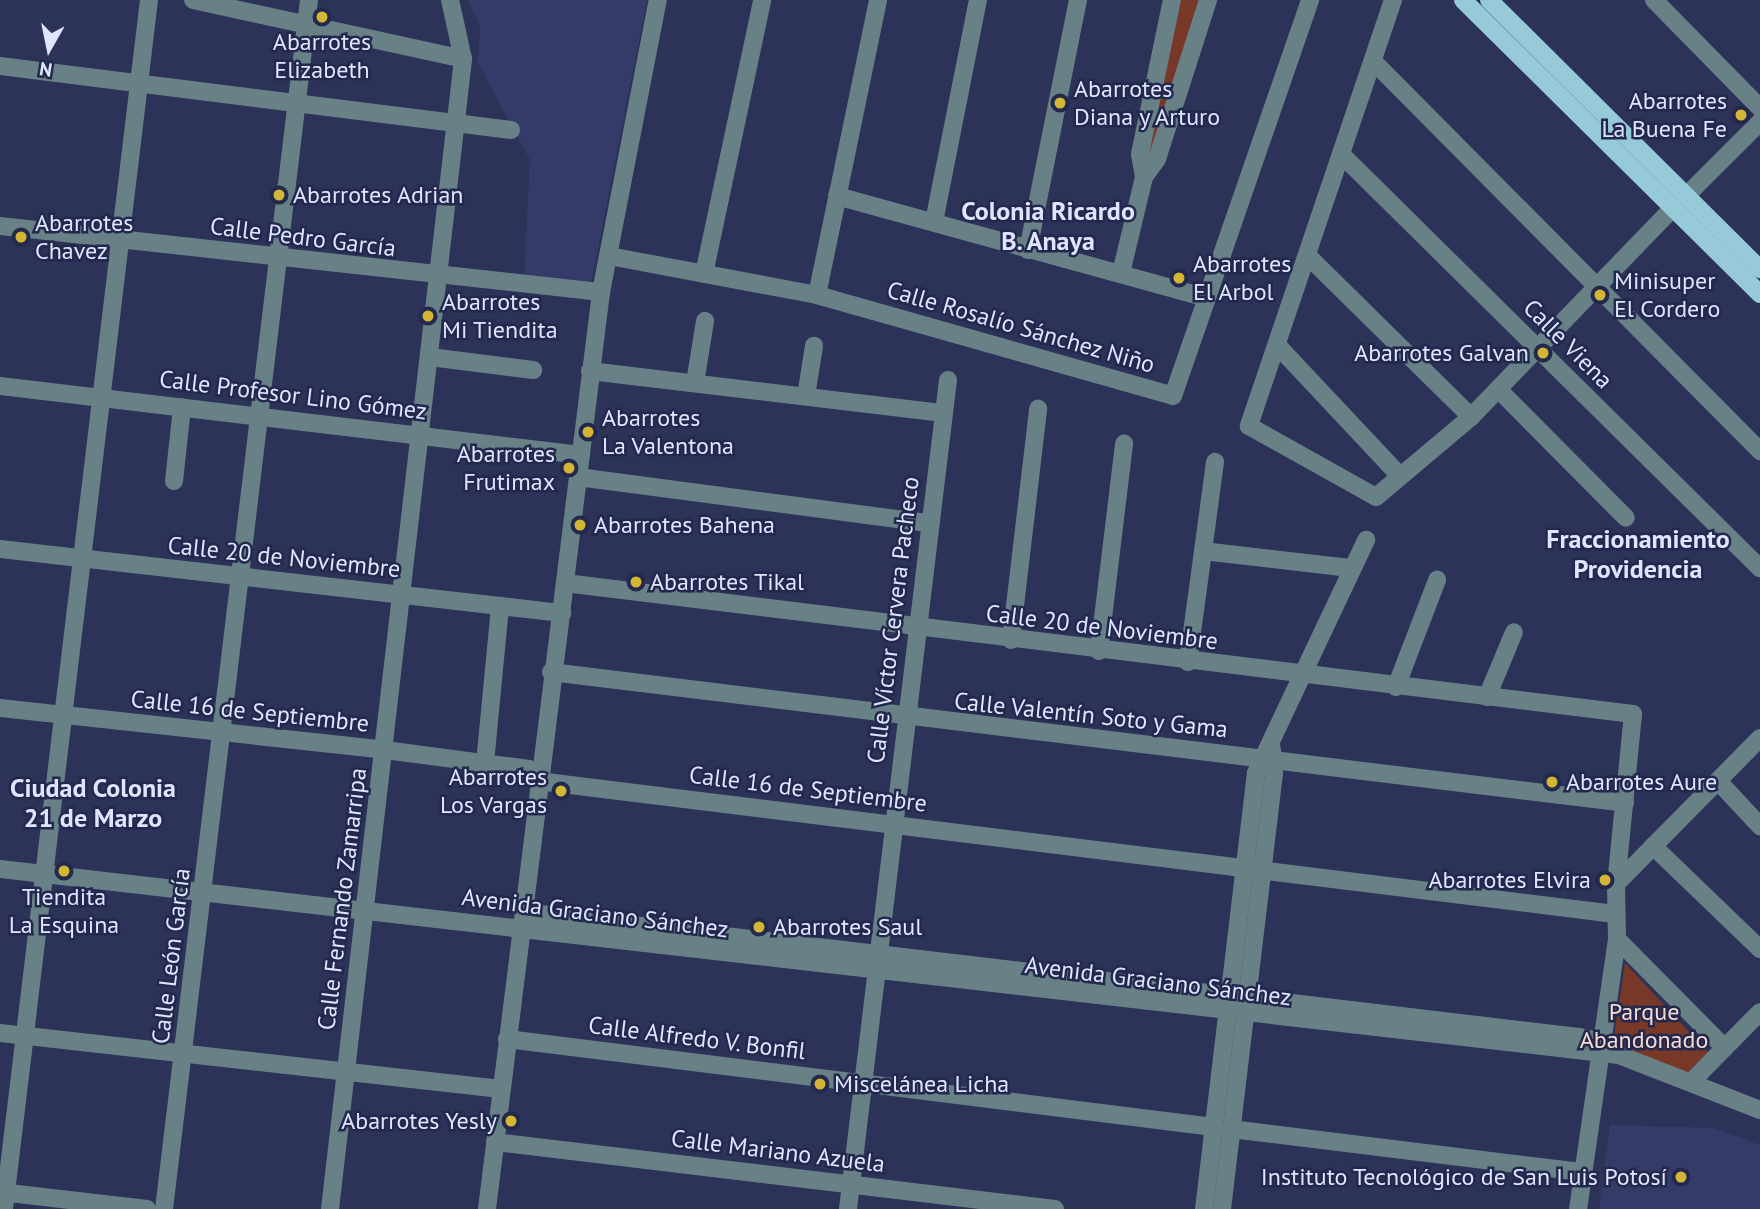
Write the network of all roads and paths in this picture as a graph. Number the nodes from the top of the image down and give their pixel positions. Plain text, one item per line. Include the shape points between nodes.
1 (149, 0) edge
2 (193, 0) edge
3 (309, 0) edge
4 (450, 0) edge
5 (658, 0) edge
6 (762, 0) edge
7 (878, 0) edge
8 (978, 0) edge
9 (1078, 0) edge
10 (1172, 0) edge
11 (1208, 0) edge
12 (1310, 0) edge
13 (1393, 0) edge
14 (1463, 0) edge
15 (1489, 0) edge
16 (1654, 0) edge
17 (236, 5) edge
18 (307, 25) junction
19 (463, 59) junction
20 (1375, 63) junction
21 (0, 66) edge
22 (140, 81) junction
23 (300, 101) junction
24 (1760, 108) edge
25 (456, 120) junction
26 (1760, 122) edge
27 (511, 130) dead end
28 (1619, 142) junction
29 (1342, 155) junction
30 (1144, 177) junction
31 (837, 196) junction
32 (1680, 202) junction
33 (934, 222) junction
34 (0, 226) edge
35 (124, 240) junction
36 (1028, 250) junction
37 (609, 256) junction
38 (1309, 257) junction
39 (281, 259) junction
40 (1740, 262) junction
41 (1760, 269) edge
42 (1122, 273) junction
43 (704, 274) junction
44 (439, 277) junction
45 (1596, 286) junction
46 (601, 292) junction
47 (1760, 294) edge
48 (817, 295) junction
49 (1207, 298) junction
50 (705, 321) dead end
51 (1277, 345) junction
52 (814, 346) dead end
53 (1539, 351) junction
54 (430, 357) junction
55 (533, 370) dead end
56 (590, 371) junction
57 (948, 380) dead end
58 (695, 383) junction
59 (0, 386) edge
60 (1499, 390) junction
61 (806, 396) junction
62 (105, 397) junction
63 (182, 407) junction
64 (1038, 409) dead end
65 (942, 413) junction
66 (263, 417) junction
67 (1471, 418) junction
68 (422, 435) junction
69 (1124, 444) dead end
70 (1760, 451) edge
71 (581, 455) junction
72 (1215, 462) dead end
73 (1399, 475) junction
74 (578, 477) junction
75 (174, 481) dead end
76 (1626, 518) dead end
77 (929, 523) junction
78 (1366, 540) dead end
79 (0, 549) edge
80 (1203, 551) junction
81 (83, 559) junction
82 (1350, 568) junction
83 (1760, 568) edge
84 (243, 577) junction
85 (1437, 580) dead end
86 (565, 583) junction
87 (403, 595) junction
88 (500, 606) junction
89 (562, 613) junction
90 (917, 629) junction
91 (1514, 632) dead end
92 (1011, 640) junction
93 (1099, 651) junction
94 (1188, 662) junction
95 (551, 672) junction
96 (1299, 674) junction
97 (1396, 687) junction
98 (1487, 697) junction
99 (0, 708) edge
100 (65, 716) junction
101 (906, 719) junction
102 (223, 733) junction
103 (1760, 738) edge
104 (385, 750) junction
105 (1269, 754) junction
106 (485, 763) junction
107 (538, 780) junction
108 (1718, 781) junction
109 (1625, 803) junction
110 (894, 825) junction
111 (1760, 825) edge
112 (1653, 846) junction
113 (1244, 868) junction
114 (0, 869) edge
115 (1263, 871) junction
116 (46, 874) junction
117 (1616, 884) junction
118 (204, 891) junction
119 (366, 909) junction
120 (524, 912) junction
121 (1615, 914) junction
122 (521, 931) junction
123 (1617, 939) junction
124 (1760, 949) edge
125 (878, 963) junction
126 (1238, 1007) junction
127 (1760, 1012) edge
128 (1418, 1017) junction
129 (1752, 1032) edge
130 (0, 1033) edge
131 (26, 1035) junction
132 (1417, 1036) junction
133 (507, 1039) junction
134 (1725, 1048) junction
135 (1608, 1051) junction
136 (183, 1053) junction
137 (347, 1072) junction
138 (1691, 1082) junction
139 (864, 1084) junction
140 (501, 1089) junction
141 (1760, 1110) edge
142 (1223, 1128) junction
143 (495, 1142) junction
144 (1583, 1172) junction
145 (852, 1185) junction
146 (3, 1198) edge
147 (147, 1209) edge
148 (164, 1209) edge
149 (330, 1209) edge
150 (487, 1209) edge
151 (848, 1209) edge
152 (1055, 1209) edge
153 (1204, 1209) edge
154 (1222, 1209) edge
155 (1578, 1209) edge

1 - 22 street
2 - 17 street
3 - 18 street, Calle León García
4 - 19 street, Calle Fernando Zamarripa
5 - 37 street
6 - 43 street
7 - 31 street
8 - 33 street
9 - 36 street
10 - 30 street via 1140,154
11 - 30 street via 1157,159
12 - 49 street, Calle Rosalío Sánchez Niño
13 - 20 street
14 - 28 main road
15 - 28 main road
16 - 24 street
17 - 18 street
18 - 19 street
18 - 23 street, Calle León García
19 - 25 street, Calle Fernando Zamarripa
20 - 29 street
20 - 45 street
21 - 22 street
22 - 23 street
22 - 35 street
23 - 25 street
23 - 39 street, Calle León García
25 - 27 street
25 - 44 street, Calle Fernando Zamarripa
26 - 32 street
28 - 32 main road
29 - 38 street
29 - 53 street, Calle Viena
30 - 42 street
31 - 33 street
31 - 48 street
32 - 40 main road
32 - 45 street
33 - 36 street
34 - 35 street, Calle Pedro García
35 - 39 street, Calle Pedro García
35 - 62 street
36 - 42 street
37 - 43 street, Calle Rosalío Sánchez Niño
37 - 46 street
38 - 51 street
38 - 67 street
39 - 44 street, Calle Pedro García
39 - 66 street, Calle León García
40 - 41 main road
40 - 47 main road
42 - 49 street
43 - 48 street, Calle Rosalío Sánchez Niño
44 - 46 street, Calle Pedro García
44 - 54 street, Calle Fernando Zamarripa
45 - 53 street
45 - 70 street
46 - 56 street
48 - 49 street, Calle Rosalío Sánchez Niño via 1173,396
50 - 58 street
51 - 73 street
51 - 73 street via 1248,426 1376,497
52 - 61 street
53 - 60 street
53 - 83 street, Calle Viena
54 - 55 street
54 - 68 street, Calle Fernando Zamarripa
56 - 58 street
56 - 71 street
57 - 65 street, Calle Víctor Cervera Pacheco
58 - 61 street
59 - 62 street, Calle Profesor Lino Gómez
60 - 67 street
60 - 76 street
61 - 65 street
62 - 63 street, Calle Profesor Lino Gómez
62 - 81 street
63 - 66 street, Calle Profesor Lino Gómez
63 - 75 street
64 - 92 street
65 - 77 street, Calle Víctor Cervera Pacheco
66 - 68 street, Calle Profesor Lino Gómez
66 - 84 street, Calle León García
67 - 73 street
68 - 71 street, Calle Profesor Lino Gómez
68 - 87 street, Calle Fernando Zamarripa
69 - 93 street
71 - 74 street
72 - 80 street
74 - 77 street
74 - 86 street
77 - 90 street, Calle Víctor Cervera Pacheco
78 - 82 street
79 - 81 street, Calle 20 de Noviembre
80 - 82 street
80 - 94 street
81 - 84 street, Calle 20 de Noviembre
81 - 100 street
82 - 96 street
84 - 87 street, Calle 20 de Noviembre
84 - 102 street, Calle León García
85 - 97 street
86 - 89 street
86 - 90 street, Calle 20 de Noviembre
87 - 88 street, Calle 20 de Noviembre
87 - 104 street, Calle Fernando Zamarripa
88 - 89 street, Calle 20 de Noviembre
88 - 106 street
89 - 95 street
90 - 92 street, Calle 20 de Noviembre
90 - 101 street, Calle Víctor Cervera Pacheco
91 - 98 street
92 - 93 street, Calle 20 de Noviembre
93 - 94 street, Calle 20 de Noviembre
94 - 96 street, Calle 20 de Noviembre
95 - 101 street, Calle Valentín Soto y Gama
95 - 107 street
96 - 97 street, Calle 20 de Noviembre
96 - 105 street
97 - 98 street, Calle 20 de Noviembre
98 - 109 street, Calle 20 de Noviembre via 1633,714
99 - 100 street, Calle 16 de Septiembre
100 - 102 street, Calle 16 de Septiembre
100 - 116 street
101 - 105 street, Calle Valentín Soto y Gama
101 - 110 street, Calle Víctor Cervera Pacheco
102 - 104 street, Calle 16 de Septiembre
102 - 118 street, Calle León García
103 - 108 street
104 - 106 street, Calle 16 de Septiembre
104 - 119 street, Calle Fernando Zamarripa
105 - 109 street, Calle Valentín Soto y Gama
105 - 113 street
105 - 115 street
106 - 107 street, Calle 16 de Septiembre via 529,769
107 - 110 street, Calle 16 de Septiembre
107 - 120 street
108 - 111 street
108 - 112 street
109 - 117 street
110 - 113 street, Calle 16 de Septiembre
110 - 125 street, Calle Víctor Cervera Pacheco
112 - 117 street
112 - 124 street
113 - 115 street, Calle 16 de Septiembre
113 - 126 street
114 - 116 street, Avenida Graciano Sánchez
115 - 121 street, Calle 16 de Septiembre
115 - 126 street
116 - 118 street, Avenida Graciano Sánchez
116 - 131 street
117 - 121 street
118 - 119 street, Avenida Graciano Sánchez
118 - 136 street, Calle León García
119 - 122 street, Avenida Graciano Sánchez
119 - 137 street, Calle Fernando Zamarripa
120 - 122 street
120 - 125 street, Avenida Graciano Sánchez
121 - 123 street
122 - 125 street, Avenida Graciano Sánchez
122 - 133 street
123 - 134 street
123 - 135 street
125 - 126 street, Avenida Graciano Sánchez
125 - 139 street, Calle Víctor Cervera Pacheco
126 - 128 street, Avenida Graciano Sánchez
126 - 132 street, Avenida Graciano Sánchez
126 - 142 street
127 - 129 street
128 - 132 street
128 - 135 street, Avenida Graciano Sánchez
129 - 134 street
130 - 131 street
131 - 136 street
131 - 146 street
132 - 135 street, Avenida Graciano Sánchez
133 - 139 street, Calle Alfredo V. Bonfil
133 - 140 street
134 - 138 street
135 - 138 street
135 - 144 street
136 - 137 street
136 - 148 street, Calle León García
137 - 140 street
137 - 149 street, Calle Fernando Zamarripa
138 - 141 street
139 - 142 street, Calle Alfredo V. Bonfil
139 - 145 street, Calle Víctor Cervera Pacheco
140 - 143 street
142 - 144 street, Calle Alfredo V. Bonfil
142 - 153 street
142 - 154 street
143 - 145 street, Calle Mariano Azuela
143 - 150 street
144 - 155 street
145 - 151 street, Calle Víctor Cervera Pacheco
145 - 152 street, Calle Mariano Azuela
146 - 147 street

